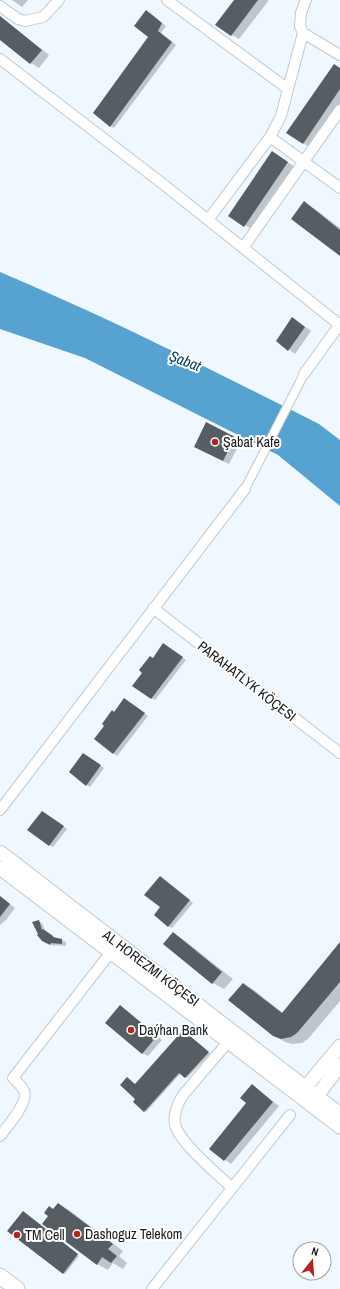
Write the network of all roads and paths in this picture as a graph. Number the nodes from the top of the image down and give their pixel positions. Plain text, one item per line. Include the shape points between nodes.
1 (58, 0) edge
2 (167, 0) edge
3 (306, 0) edge
4 (0, 6) edge
5 (303, 33) junction
6 (340, 55) edge
7 (0, 59) edge
8 (288, 89) junction
9 (340, 110) edge
10 (270, 137) junction
11 (304, 162) junction
12 (340, 188) edge
13 (208, 220) junction
14 (243, 248) junction
15 (340, 324) edge
16 (304, 374) joint
17 (245, 489) joint
18 (153, 608) junction
19 (340, 753) edge
20 (0, 810) edge
21 (0, 852) edge
22 (0, 868) edge
23 (111, 952) junction
24 (228, 1042) junction
25 (340, 1046) edge
26 (340, 1065) edge
27 (302, 1091) junction
28 (313, 1100) junction
29 (290, 1114) dead end
30 (340, 1114) edge
31 (340, 1127) edge
32 (0, 1136) edge
33 (232, 1188) junction
34 (0, 1276) edge
35 (17, 1289) edge
36 (152, 1289) edge

1 - 4 street via 43,17 25,21
2 - 8 street
3 - 5 street via 301,13 300,26
5 - 6 street
5 - 8 street
7 - 13 street
8 - 10 street
9 - 11 street
10 - 11 street
10 - 13 street
11 - 12 street
11 - 14 street
13 - 14 street
14 - 15 street
15 - 16 street
16 - 17 street
17 - 18 street
18 - 19 street, PARAHATLYK KÖÇESI
18 - 20 street
21 - 27 street, AL HOREZMI KÖÇESI
22 - 23 street, AL HOREZMI KÖÇESI
23 - 24 street, AL HOREZMI KÖÇESI
23 - 32 street via 13,1078 24,1091 25,1097
24 - 27 street, AL HOREZMI KÖÇESI
24 - 33 street via 183,1095 178,1103 175,1124 188,1146
25 - 27 street
26 - 28 street
27 - 28 street, AL HOREZMI KÖÇESI
28 - 30 street, AL HOREZMI KÖÇESI
28 - 31 street, AL HOREZMI KÖÇESI
29 - 33 street
33 - 36 street
34 - 35 main road

